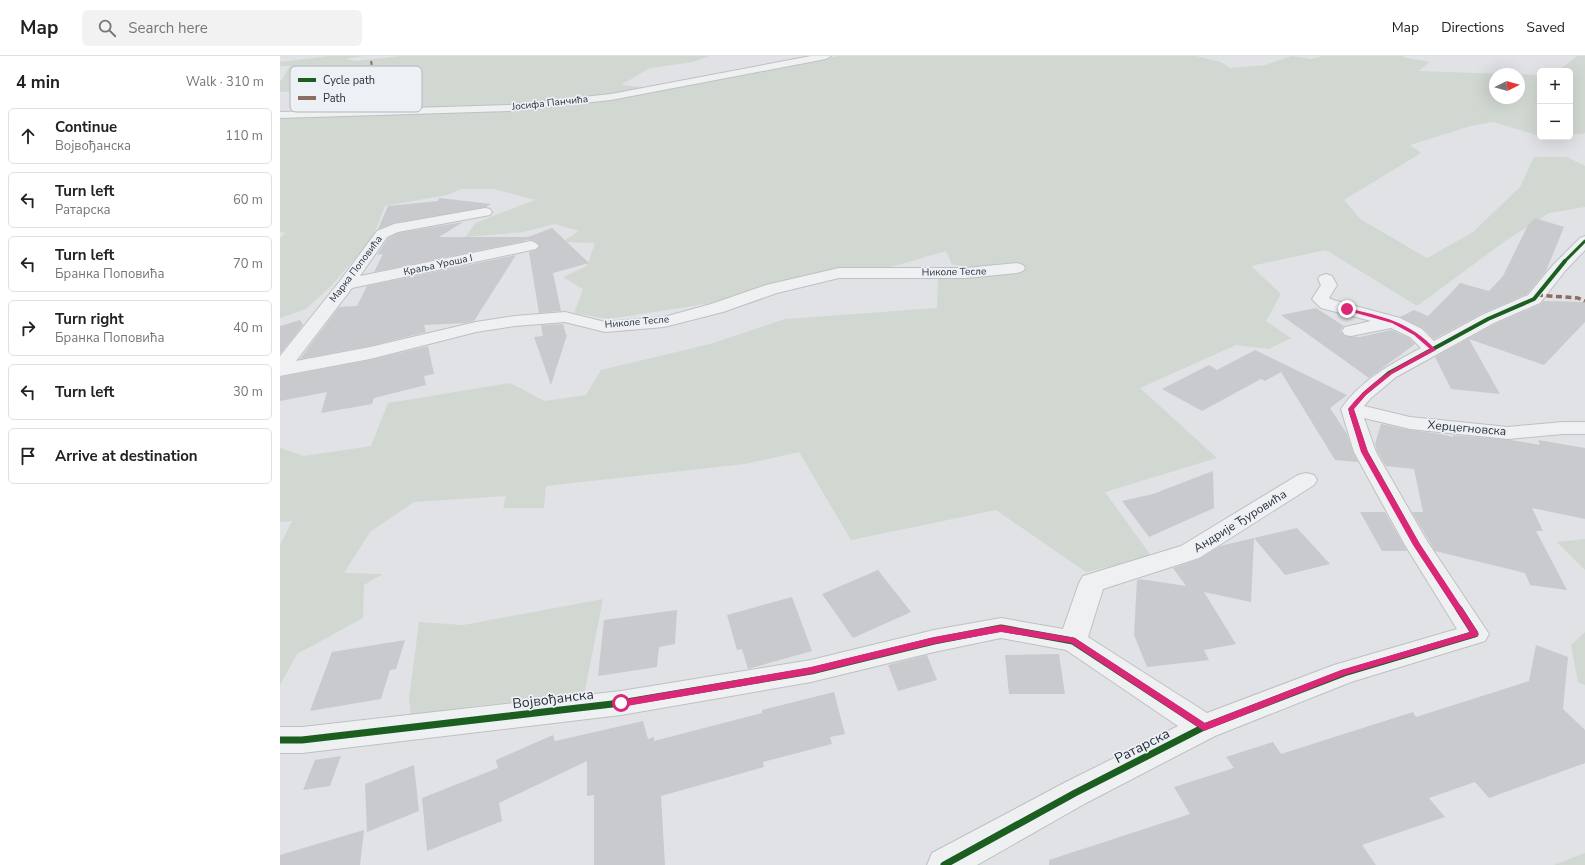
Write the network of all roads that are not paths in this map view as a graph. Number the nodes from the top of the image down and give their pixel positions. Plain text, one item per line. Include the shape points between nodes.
1 (819, 57) edge
2 (422, 110) edge
3 (369, 112) edge
4 (280, 115) edge
5 (485, 212) dead end
6 (1585, 241) edge
7 (530, 246) dead end
8 (1017, 268) dead end
9 (1326, 279) dead end
10 (346, 284) junction
11 (1394, 322) junction
12 (1351, 331) dead end
13 (1433, 350) junction
14 (280, 370) edge
15 (1351, 409) junction
16 (1585, 428) edge
17 (1306, 480) dead end
18 (1073, 640) junction
19 (1204, 727) junction
20 (280, 740) edge
21 (944, 865) edge

1 - 2 street, Јосифа Панчића via 611,97 517,107
3 - 4 street, Јосифа Панчића
5 - 10 street, Марка Поповића via 394,228 382,234
6 - 13 street via 1559,268 1534,300 1488,319
7 - 10 street, Краља Уроша I
8 - 14 street, Николе Тесле via 966,273 839,273 772,289 717,308 664,322 605,327 565,317 515,321 476,327 370,353
9 - 11 street via 1329,285 1320,299 1327,304
10 - 14 street, Марка Поповића
11 - 12 street
11 - 13 street via 1416,333
13 - 15 street via 1390,373 1364,394
15 - 16 street, Херцегновска via 1410,423 1508,433
15 - 19 street, Ратарска via 1365,452 1417,545 1475,634 1344,672
17 - 18 street, Андрије Ђуровића via 1190,552 1092,583
18 - 19 street, Војвођанска
18 - 20 street, Војвођанска via 1001,628 934,641 811,671 621,703 302,740
19 - 21 street, Ратарска via 1075,793

